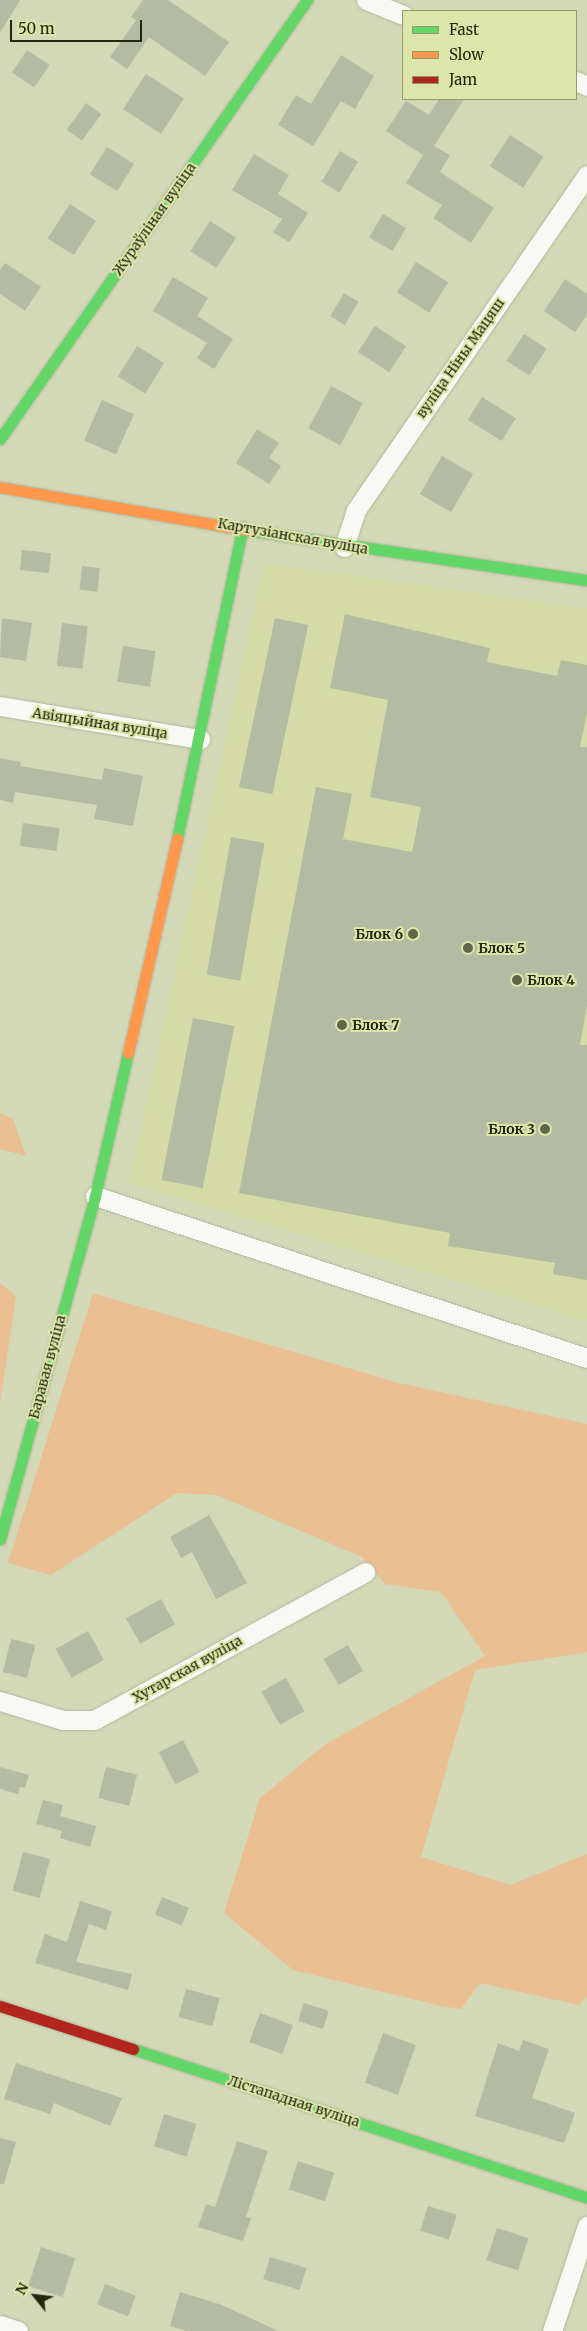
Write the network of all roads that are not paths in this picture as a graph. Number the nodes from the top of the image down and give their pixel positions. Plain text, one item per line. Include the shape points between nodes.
1 (307, 0) edge
2 (366, 0) edge
3 (402, 14) edge
4 (587, 175) edge
5 (0, 439) edge
6 (0, 487) edge
7 (243, 527) junction
8 (344, 547) junction
9 (587, 580) edge
10 (0, 706) edge
11 (200, 739) junction
12 (95, 1196) junction
13 (587, 1358) edge
14 (0, 1539) edge
15 (365, 1572) dead end
16 (0, 1701) edge
17 (0, 2006) edge
18 (587, 2197) edge
19 (587, 2226) edge
20 (0, 2326) edge
21 (18, 2331) edge
22 (552, 2331) edge

1 - 5 street, Жураўліная вуліца
2 - 3 street
4 - 8 street, вуліца Ніны Мацяш via 356,510
6 - 7 street, Картузіанская вуліца
7 - 8 street, Картузіанская вуліца
7 - 11 street, Баравая вуліца
8 - 9 street, Картузіанская вуліца
10 - 11 street, Авіяцыйная вуліца
11 - 12 street, Баравая вуліца
12 - 13 street
12 - 14 street, Баравая вуліца
15 - 16 street, Хутарская вуліца via 94,1720 63,1720
17 - 18 street, Лістападная вуліца
19 - 22 street
20 - 21 street

